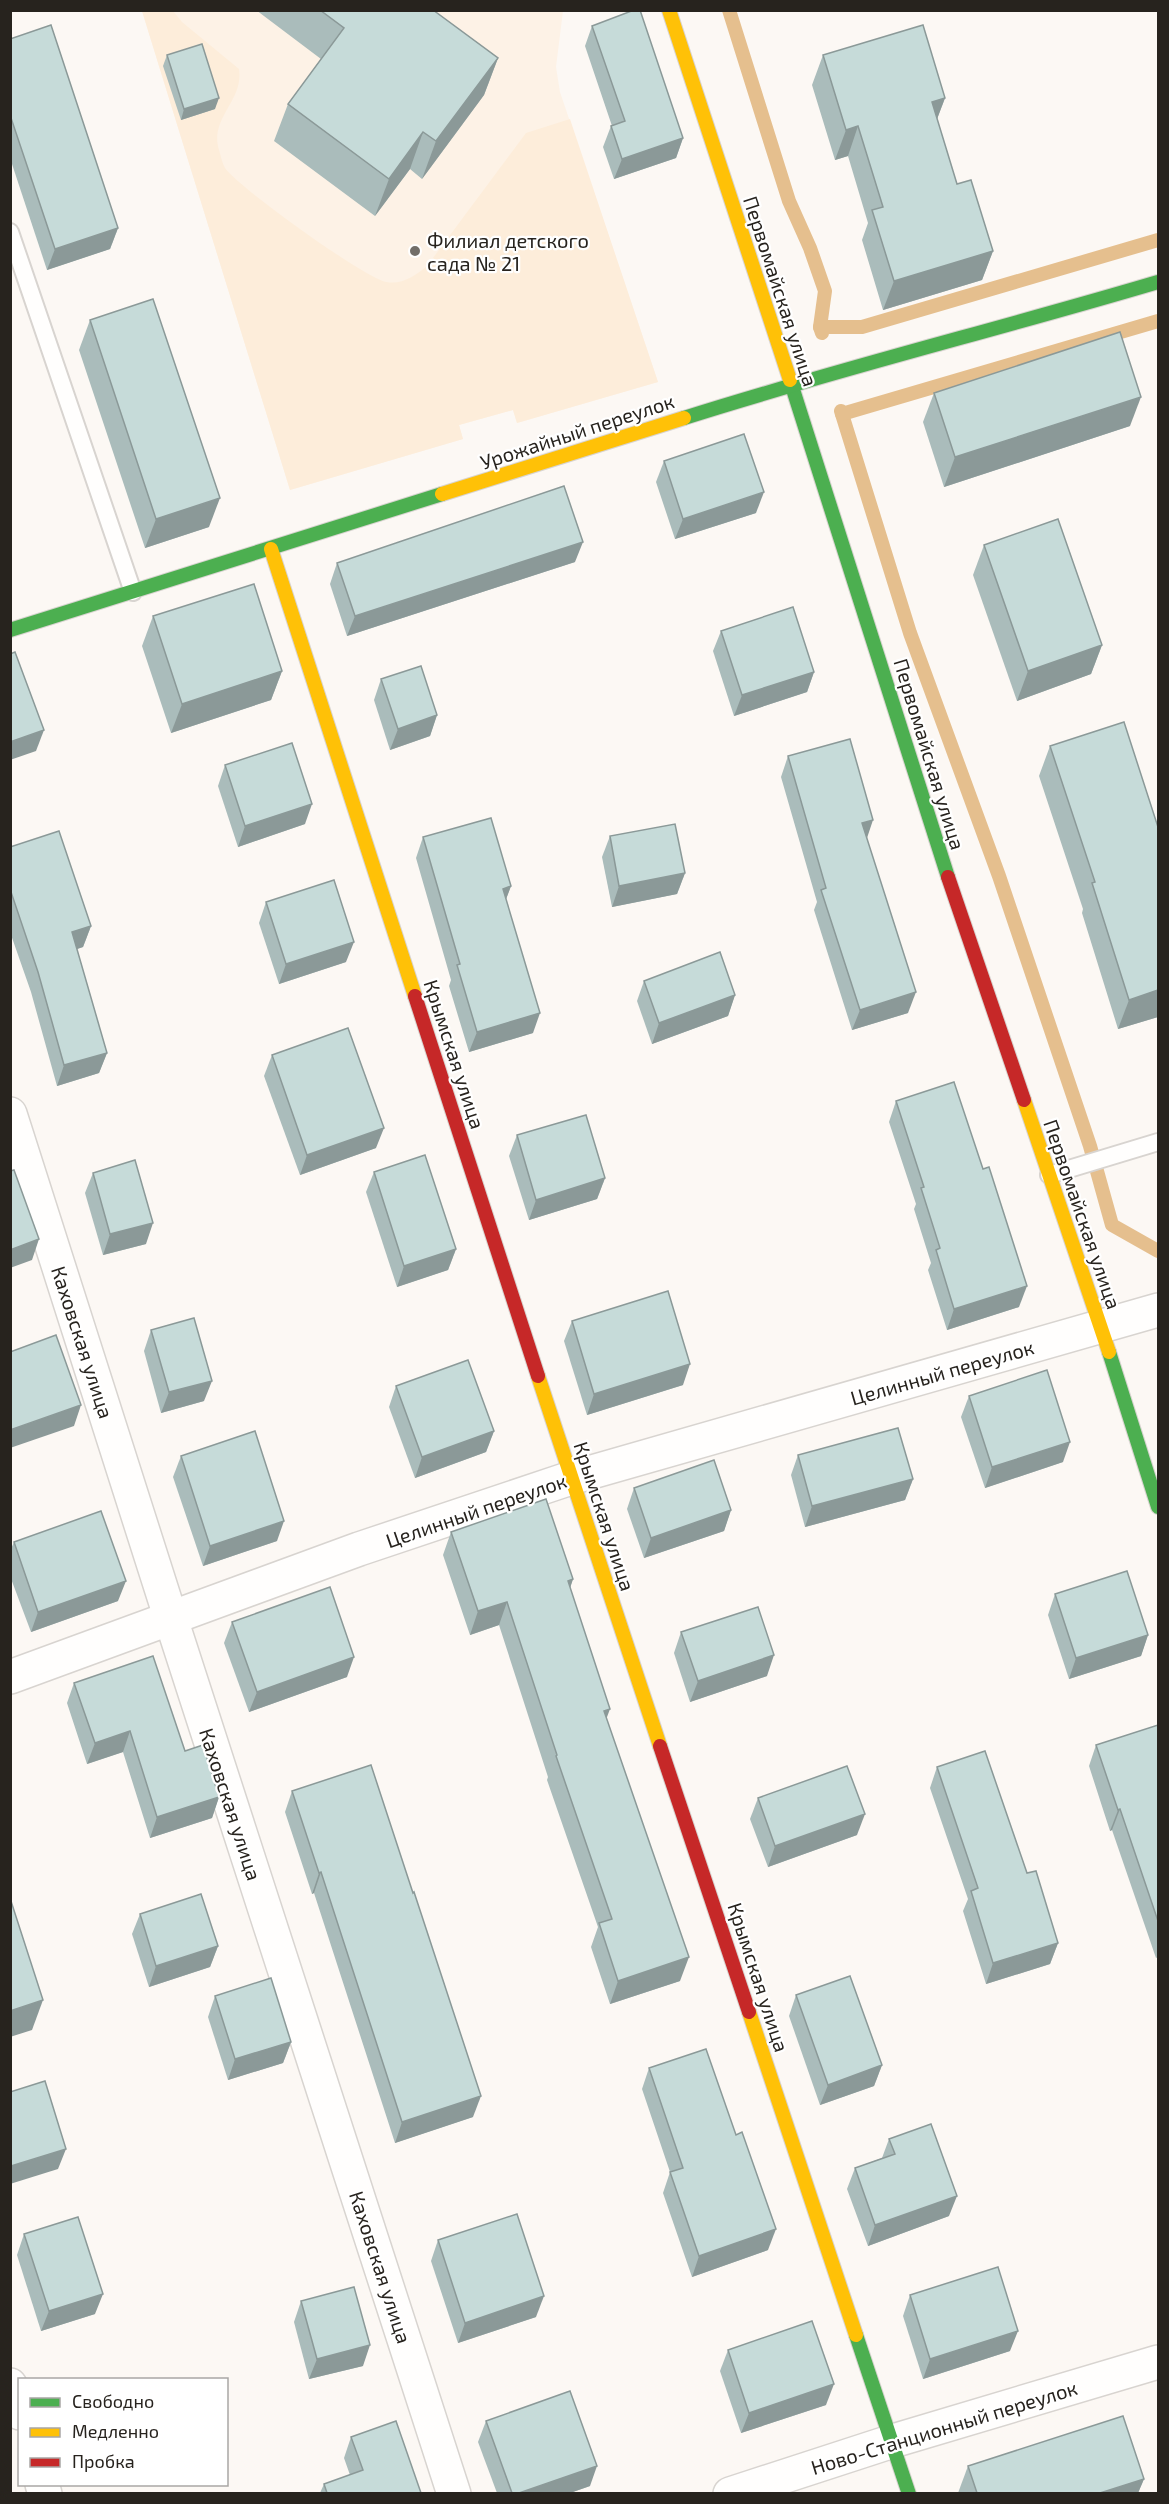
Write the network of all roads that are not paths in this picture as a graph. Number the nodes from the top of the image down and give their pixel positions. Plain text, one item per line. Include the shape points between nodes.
1 (669, 10) edge
2 (10, 232) edge
3 (1158, 282) edge
4 (791, 384) junction
5 (272, 549) junction
6 (133, 592) junction
7 (10, 630) edge
8 (10, 1114) edge
9 (1158, 1142) edge
10 (1049, 1175) junction
11 (1158, 1310) edge
12 (1101, 1327) junction
13 (571, 1478) junction
14 (1158, 1507) edge
15 (171, 1619) junction
16 (10, 1677) edge
17 (1158, 2362) edge
18 (10, 2385) edge
19 (18, 2407) edge
20 (893, 2442) junction
21 (454, 2493) edge
22 (730, 2493) edge
23 (909, 2493) edge

1 - 4 street, Первомайская улица
2 - 6 lane
3 - 4 street, Урожайный переулок
4 - 5 street, Урожайный переулок
4 - 10 street, Первомайская улица via 941,856
5 - 6 street, Урожайный переулок
5 - 13 street, Крымская улица
6 - 7 street, Урожайный переулок
8 - 15 street, Каховская улица
9 - 10 lane
10 - 12 street, Первомайская улица
11 - 12 street, Целинный переулок
12 - 13 street, Целинный переулок
12 - 14 street, Первомайская улица
13 - 15 street, Целинный переулок via 359,1549
13 - 20 street, Крымская улица
15 - 16 street, Целинный переулок
15 - 21 street, Каховская улица
17 - 20 street, Ново-Станционный переулок
18 - 19 street
20 - 22 street, Ново-Станционный переулок
20 - 23 street, Крымская улица

